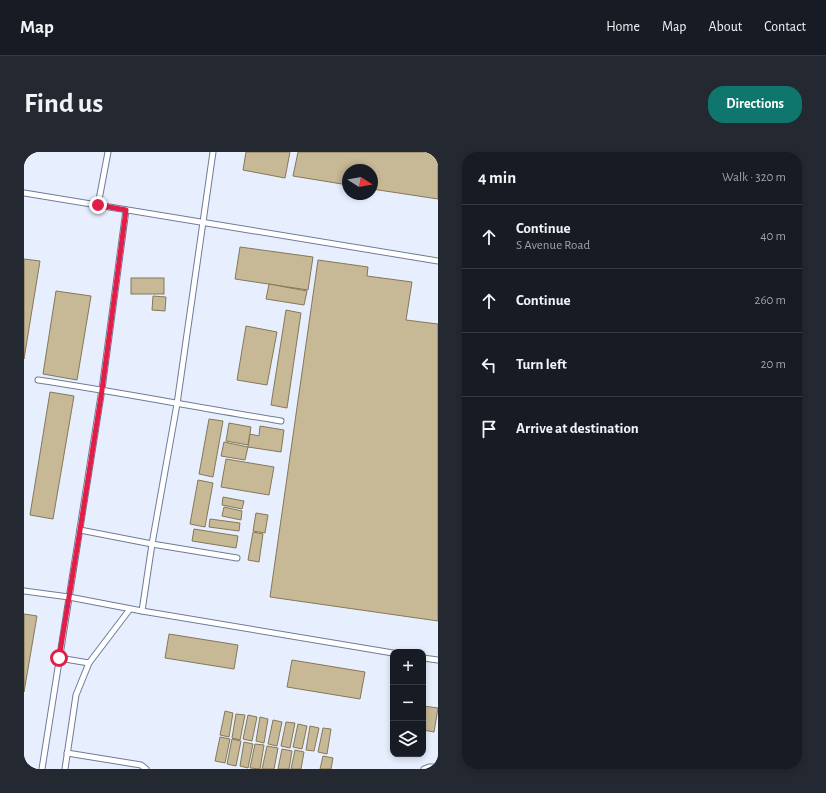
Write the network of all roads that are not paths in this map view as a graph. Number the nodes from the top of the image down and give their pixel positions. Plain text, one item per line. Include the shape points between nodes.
1 (108, 152) edge
2 (213, 152) edge
3 (24, 193) edge
4 (98, 205) junction
5 (126, 210) junction
6 (202, 223) junction
7 (438, 261) edge
8 (38, 380) dead end
9 (102, 390) junction
10 (177, 404) junction
11 (281, 421) dead end
12 (80, 530) junction
13 (152, 544) junction
14 (237, 558) dead end
15 (24, 591) edge
16 (69, 597) junction
17 (130, 609) junction
18 (142, 611) junction
19 (390, 652) edge
20 (59, 658) junction
21 (426, 658) edge
22 (438, 660) edge
23 (89, 663) junction
24 (67, 753) junction
25 (438, 767) edge
26 (42, 769) edge
27 (65, 769) edge
28 (146, 769) edge
29 (424, 769) edge

1 - 4 lane
2 - 6 lane
3 - 4 lane
4 - 5 lane
5 - 6 lane
5 - 9 lane
6 - 7 lane
6 - 10 lane
8 - 9 lane
9 - 10 lane
9 - 12 lane
10 - 11 lane
10 - 13 lane
12 - 13 lane
12 - 16 lane
13 - 14 lane
13 - 18 lane
15 - 16 lane
16 - 17 lane
16 - 20 lane
17 - 18 lane
17 - 23 lane
18 - 19 lane
20 - 23 lane
20 - 26 lane
21 - 22 lane
23 - 24 lane via 76,695
24 - 27 lane
24 - 28 lane via 141,765
25 - 29 lane

